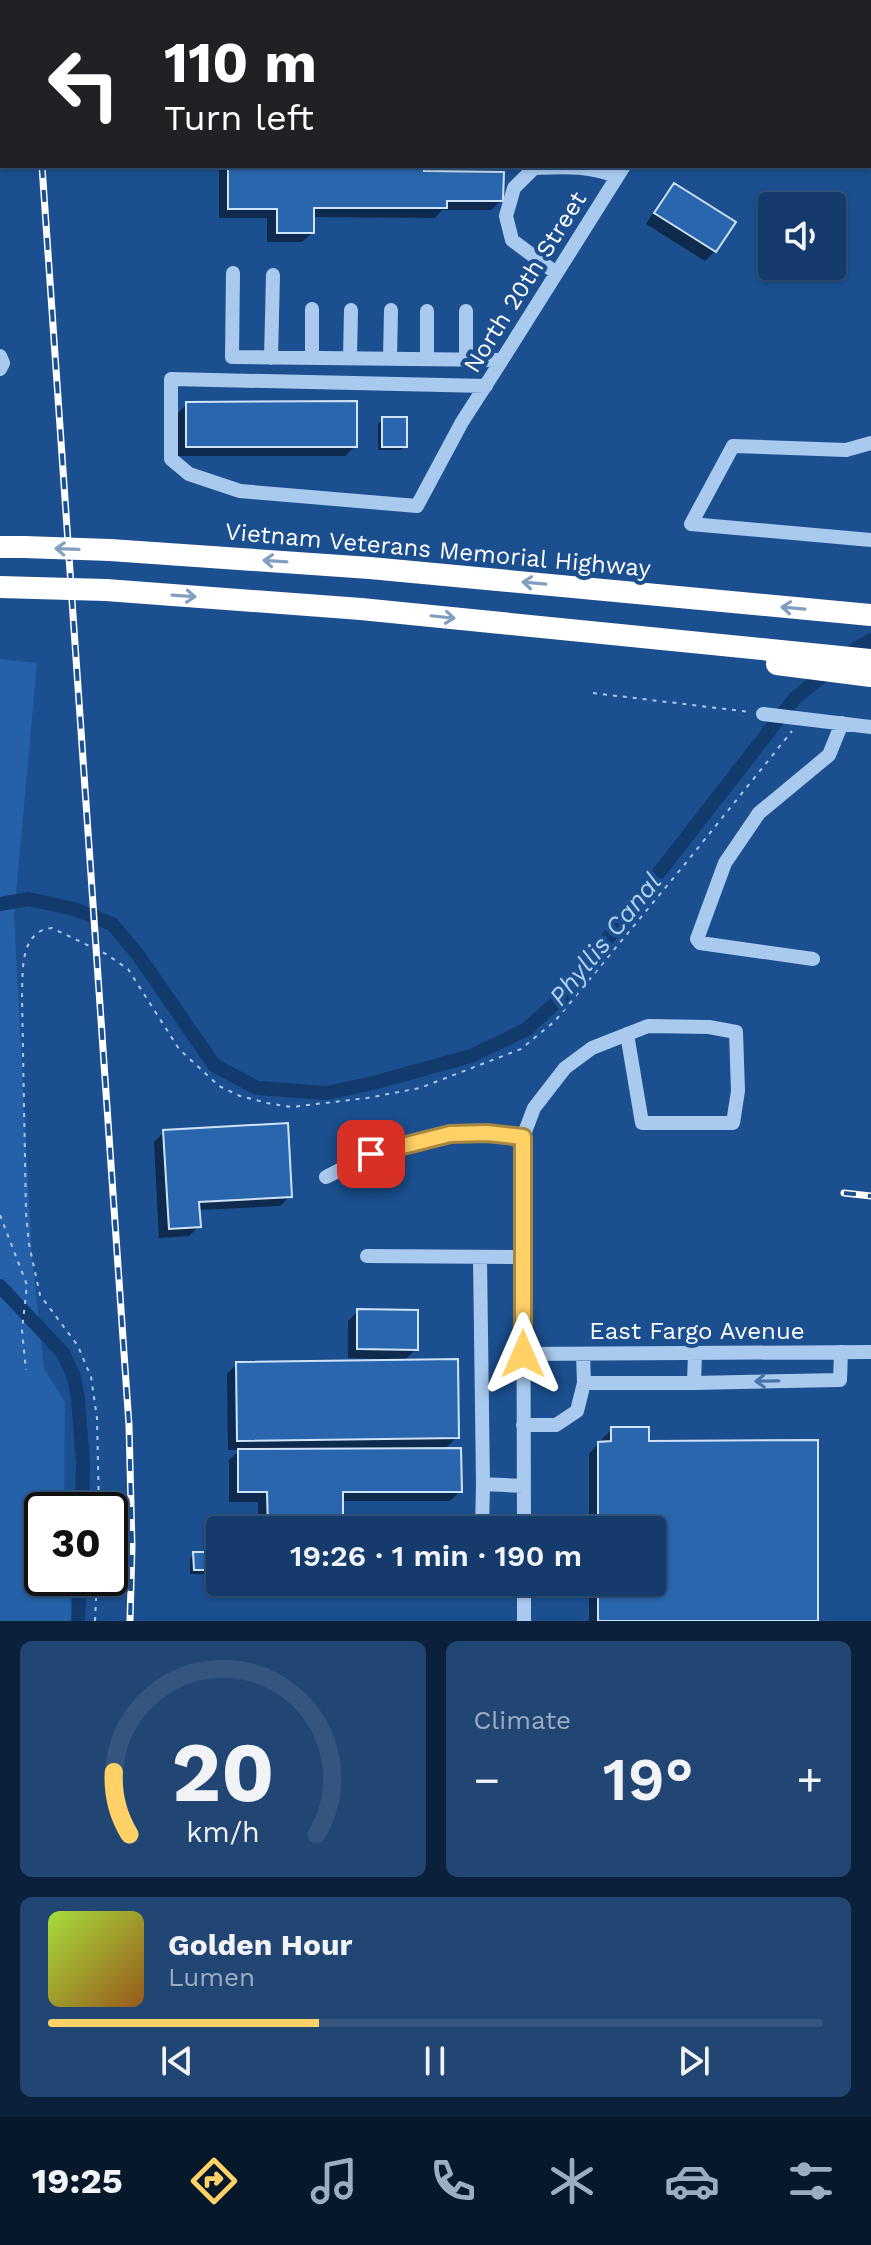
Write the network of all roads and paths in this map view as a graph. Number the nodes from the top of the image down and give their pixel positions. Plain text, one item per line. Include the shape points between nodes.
1 (534, 168) edge
2 (584, 168) edge
3 (620, 172) edge
4 (233, 273) dead end
5 (556, 273) junction
6 (273, 275) dead end
7 (312, 309) dead end
8 (351, 310) dead end
9 (391, 310) dead end
10 (427, 311) dead end
11 (466, 311) dead end
12 (0, 356) edge
13 (271, 358) junction
14 (312, 358) junction
15 (350, 358) junction
16 (390, 359) junction
17 (427, 359) junction
18 (466, 360) junction
19 (502, 360) junction
20 (0, 369) edge
21 (486, 386) junction
22 (871, 443) edge
23 (871, 540) edge
24 (0, 547) edge
25 (0, 587) edge
26 (871, 615) edge
27 (594, 632) junction
28 (869, 671) edge
29 (593, 693) dead end
30 (763, 714) joint
31 (802, 718) junction
32 (842, 723) junction
33 (871, 727) edge
34 (813, 959) dead end
35 (627, 1034) junction
36 (523, 1137) junction
37 (326, 1177) dead end
38 (0, 1215) edge
39 (367, 1256) dead end
40 (480, 1257) junction
41 (523, 1257) junction
42 (841, 1352) junction
43 (871, 1352) edge
44 (695, 1353) junction
45 (523, 1354) junction
46 (583, 1354) junction
47 (26, 1370) dead end
48 (584, 1383) junction
49 (694, 1383) junction
50 (523, 1425) junction
51 (483, 1484) junction
52 (523, 1486) junction
53 (99, 1492) edge
54 (482, 1516) edge
55 (524, 1516) edge
56 (96, 1596) edge
57 (524, 1596) edge
58 (95, 1621) edge
59 (524, 1621) edge

1 - 5 street via 514,188 506,216 512,240
2 - 3 street
3 - 5 street, North 20th Street
4 - 13 street via 232,357
5 - 19 street, North 20th Street
6 - 13 street
7 - 14 street
8 - 15 street
9 - 16 street
10 - 17 street
11 - 18 street
12 - 20 street
13 - 14 street
14 - 15 street
15 - 16 street
16 - 17 street
17 - 18 street
18 - 19 street
19 - 21 street, North 20th Street
21 - 21 street, North 20th Street via 417,506 240,491 189,474 171,459 171,379
22 - 23 street via 846,450 733,446 691,524
26 -> 24 highway, Vietnam Veterans Memorial Highway, bridge via 370,568
25 -> 27 highway, bridge via 361,609
27 - 28 highway via 795,667
27 - 28 highway via 818,654
29 - 30 path
30 - 31 street
31 - 32 street
31 - 53 path via 555,1021 521,1049 420,1088 291,1107 240,1096 219,1086 179,1049 128,969 52,928 28,943 22,997 29,1244 40,1295 78,1346 91,1377
32 - 33 street
32 - 34 street via 829,755 759,813 725,863 697,939
35 - 35 street via 648,1026 736,1032 733,1123 642,1123
35 - 36 street via 592,1048 565,1068 534,1108
36 - 37 street via 450,1134 371,1154
36 - 41 street
38 - 47 path via 27,1285 22,1330
39 - 40 street
40 - 41 street
40 - 51 street
41 - 45 street
42 - 43 street, East Fargo Avenue
42 - 44 street, East Fargo Avenue
42 -> 49 street via 840,1380
44 - 46 street, East Fargo Avenue
44 - 49 street
45 - 46 street, East Fargo Avenue
45 - 50 street
46 - 48 street
48 - 49 street
48 - 50 street via 577,1411 556,1425
50 - 52 street
51 - 52 street
51 - 54 street
52 - 55 street
56 - 58 path
57 - 59 street

